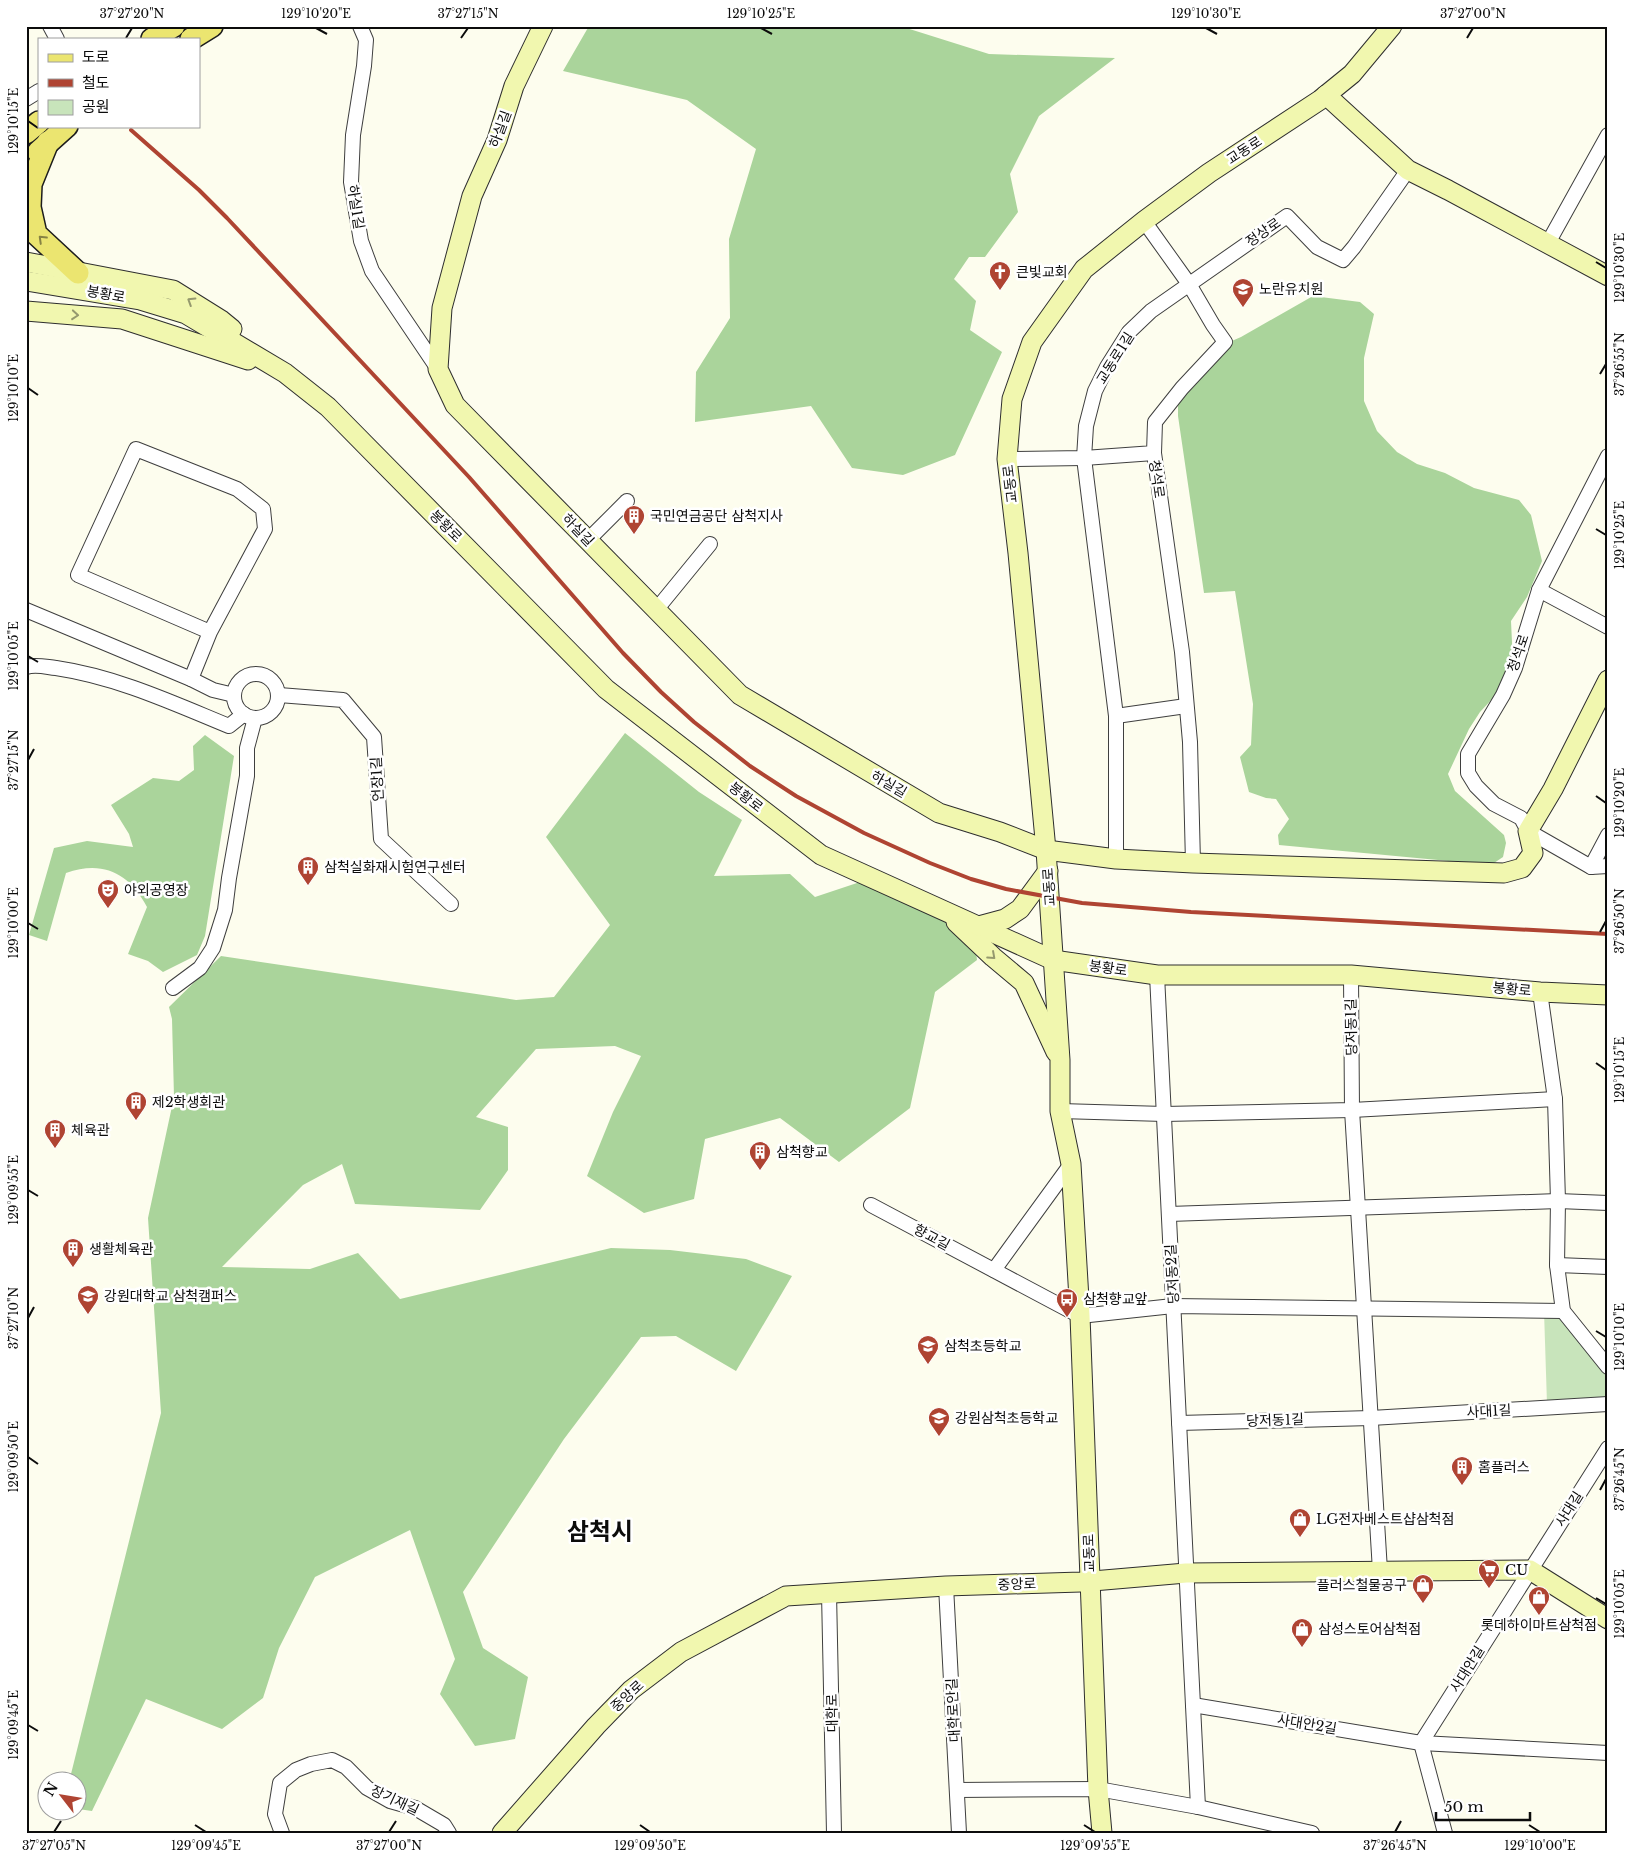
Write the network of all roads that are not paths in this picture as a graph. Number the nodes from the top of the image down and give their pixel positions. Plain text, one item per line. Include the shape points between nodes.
1 (50, 26) edge
2 (174, 26) edge
3 (212, 26) edge
4 (360, 26) edge
5 (543, 26) edge
6 (1392, 26) edge
7 (56, 38) edge
8 (154, 38) edge
9 (194, 38) edge
10 (38, 92) edge
11 (1326, 95) junction
12 (26, 99) edge
13 (38, 123) edge
14 (66, 128) edge
15 (26, 132) edge
16 (1608, 135) edge
17 (48, 142) junction
18 (26, 162) edge
19 (1408, 170) junction
20 (1144, 221) junction
21 (1548, 243) junction
22 (26, 262) edge
23 (78, 273) junction
24 (1608, 276) edge
25 (26, 281) edge
26 (1188, 284) junction
27 (26, 311) edge
28 (51, 313) junction
29 (26, 318) edge
30 (438, 368) junction
31 (285, 373) junction
32 (1154, 453) junction
33 (1608, 456) edge
34 (1084, 458) junction
35 (1007, 459) junction
36 (627, 501) dead end
37 (588, 540) junction
38 (710, 544) dead end
39 (1538, 590) junction
40 (26, 610) edge
41 (656, 610) junction
42 (1608, 627) edge
43 (210, 632) junction
44 (26, 667) edge
45 (191, 679) junction
46 (1608, 680) edge
47 (234, 695) junction
48 (279, 695) junction
49 (1186, 706) junction
50 (250, 716) junction
51 (1116, 716) junction
52 (1528, 830) junction
53 (1608, 835) edge
54 (1046, 850) junction
55 (1116, 859) junction
56 (1193, 863) junction
57 (1608, 866) edge
58 (1591, 867) junction
59 (1048, 871) junction
60 (451, 904) dead end
61 (944, 911) junction
62 (979, 926) junction
63 (1053, 960) junction
64 (1157, 975) junction
65 (1351, 975) junction
66 (173, 988) dead end
67 (1540, 992) junction
68 (1608, 995) edge
69 (1060, 1060) junction
70 (1555, 1100) junction
71 (1352, 1110) junction
72 (1060, 1111) junction
73 (1164, 1114) junction
74 (1071, 1164) junction
75 (1558, 1201) junction
76 (1608, 1203) edge
77 (870, 1204) dead end
78 (1358, 1207) junction
79 (1169, 1214) junction
80 (1557, 1265) junction
81 (1608, 1267) edge
82 (994, 1270) junction
83 (1173, 1306) junction
84 (1365, 1309) junction
85 (1562, 1311) junction
86 (1080, 1316) junction
87 (1608, 1366) edge
88 (1608, 1404) edge
89 (1371, 1418) junction
90 (1179, 1423) junction
91 (1608, 1448) edge
92 (1380, 1570) junction
93 (1530, 1570) junction
94 (1186, 1573) junction
95 (1090, 1581) junction
96 (946, 1586) junction
97 (829, 1593) junction
98 (1608, 1619) edge
99 (1192, 1705) junction
100 (1421, 1743) junction
101 (1608, 1753) edge
102 (957, 1790) junction
103 (1098, 1790) junction
104 (1198, 1807) junction
105 (282, 1833) edge
106 (449, 1833) edge
107 (502, 1833) edge
108 (834, 1833) edge
109 (959, 1833) edge
110 (1102, 1833) edge
111 (1312, 1833) edge
112 (1445, 1833) edge

1 - 7 street
2 - 8 main road
3 - 9 main road
4 - 30 street, 하실1길 via 366,40 353,135 351,182 361,241 372,272
5 - 30 street, 하실길 via 514,86 497,140 472,196 442,308
6 - 11 street, 교동로 via 1352,74
10 - 12 street
11 - 19 street
11 - 20 street, 교동로
13 - 15 main road
14 - 17 main road
16 - 21 street
17 - 18 main road
23 -> 17 main road via 36,234 30,207 31,184
19 - 21 street
19 - 26 street, 정상로 via 1343,260 1317,247 1287,216
20 - 26 street
20 - 35 street, 교동로 via 1084,269 1032,342 1012,399
21 - 24 street
22 - 23 street
31 -> 23 street via 222,320 173,290
25 - 31 street, 봉황로 via 140,300 172,309 186,314
26 - 32 street via 1225,342 1155,422
26 - 34 street, 교동로1길 via 1129,332 1107,367 1095,391 1086,426
27 - 28 street
28 - 29 street
28 -> 31 street via 122,319
30 - 37 street, 하실길 via 455,405
31 - 61 street, 봉황로 via 328,407 606,689 821,855
32 - 34 street
32 - 49 street, 청석로 via 1182,652
33 - 39 street, 청석로
34 - 35 street
34 - 51 street
35 - 54 street, 교동로
36 - 37 street
37 - 41 street, 하실길
38 - 41 street
39 - 42 street
39 - 52 street, 청석로 via 1503,695 1468,754 1468,773 1476,786 1494,804 1522,818
40 - 45 street
41 - 54 street, 하실길 via 740,695 939,813
43 - 43 street via 265,529 263,509 237,489 136,449 78,574
43 - 45 street
44 - 50 street via 63,669 134,686 230,726
45 - 47 street via 213,690
46 - 52 street via 1553,789
47 - 48 street via 241,679 257,673 268,676 276,684
47 - 50 street via 238,708
48 - 50 street via 274,710 265,716
48 - 60 street, 언장1길 via 343,700 374,737 381,839
49 - 51 street
49 - 56 street, 청석로
50 - 66 street via 247,776 225,910 213,948 200,968
51 - 55 street
52 - 56 street via 1533,852 1522,868 1504,873
52 - 58 street, 청석로
53 - 58 street
54 - 55 street
54 - 59 street, 교동로
55 - 56 street
57 - 58 street
59 - 62 street via 1020,908 1005,919
59 - 63 street, 교동로
61 - 62 street, 봉황로
61 -> 69 street via 1024,982
62 - 63 street, 봉황로
63 - 64 street, 봉황로
63 - 69 street, 교동로
64 - 65 street, 봉황로
64 - 73 street, 당저동2길
65 - 67 street, 봉황로
65 - 71 street, 당저동1길
67 - 68 street, 봉황로
67 - 70 street
69 - 72 street, 교동로
70 - 71 street
70 - 75 street
71 - 73 street
71 - 78 street, 당저동1길
72 - 73 street
72 - 74 street, 교동로
73 - 79 street, 당저동2길
74 - 82 street
74 - 86 street, 교동로
75 - 76 street
75 - 78 street
75 - 80 street
77 - 82 street, 향교길
78 - 79 street
78 - 84 street, 당저동1길
79 - 83 street, 당저동2길
80 - 81 street
80 - 85 street
82 - 86 street, 향교길
83 - 84 street
83 - 86 street
83 - 90 street, 당저동2길
84 - 85 street
84 - 89 street, 당저동1길
85 - 87 street
86 - 95 street, 교동로
88 - 89 street, 사대1길
89 - 90 street, 당저동1길
89 - 92 street, 당저동1길
90 - 94 street, 당저동2길
91 - 93 street, 사대길
92 - 93 street, 중앙로
92 - 94 street, 중앙로
93 - 98 street
93 - 100 street, 사대안길
94 - 95 street, 중앙로
94 - 99 street
95 - 96 street, 중앙로
95 - 103 street, 교동로
96 - 97 street, 중앙로
96 - 102 street, 대학로안길
97 - 107 street, 중앙로 via 786,1596 681,1652 631,1690
97 - 108 street, 대학로
99 - 100 street, 사대안2길
99 - 104 street
100 - 101 street
100 - 112 street
102 - 103 street
102 - 109 street, 대학로안길
103 - 104 street
103 - 110 street, 교동로
104 - 111 street
105 - 106 street, 장기재길 via 274,1814 280,1783 296,1770 332,1760 346,1767 367,1788 390,1801 415,1808 444,1824

